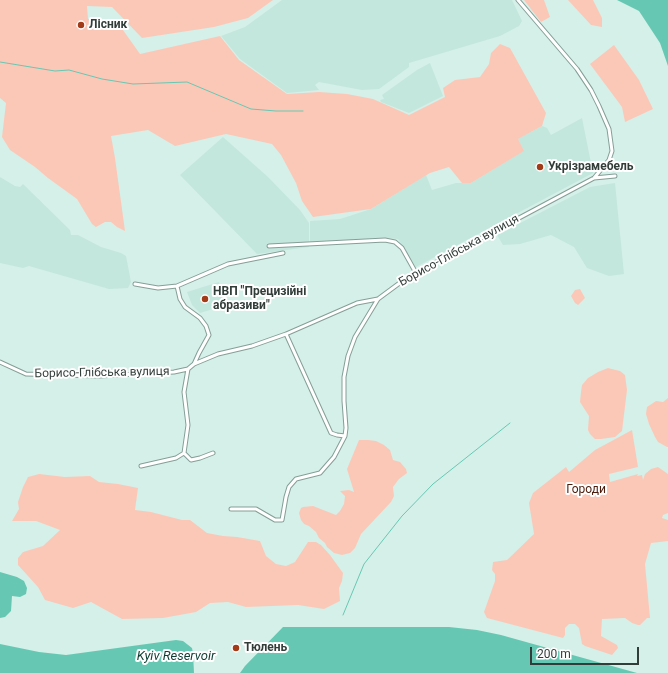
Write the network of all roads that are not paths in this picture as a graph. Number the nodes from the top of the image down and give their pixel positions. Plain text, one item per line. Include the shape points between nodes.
1 (518, 0) edge
2 (615, 176) dead end
3 (594, 178) junction
4 (269, 246) dead end
5 (283, 253) dead end
6 (416, 273) junction
7 (135, 284) dead end
8 (177, 286) junction
9 (378, 299) junction
10 (286, 334) junction
11 (0, 362) edge
12 (194, 364) junction
13 (188, 369) junction
14 (345, 436) junction
15 (184, 453) junction
16 (213, 453) dead end
17 (141, 466) dead end
18 (231, 509) dead end

1 - 3 street, Борисо-Глібська вулиця via 577,69 592,90 602,111 609,129 612,151 609,160
2 - 3 street, Борисо-Глібська вулиця
3 - 6 street, Борисо-Глібська вулиця
4 - 6 street via 386,240 395,242 402,248
5 - 8 street via 228,264
6 - 9 street, Борисо-Глібська вулиця
7 - 8 street via 158,288
8 - 12 street via 185,307 200,318 209,335
9 - 10 street, Борисо-Глібська вулиця via 357,303
9 - 14 street via 348,356 344,377
10 - 12 street, Борисо-Глібська вулиця via 218,354
10 - 14 street via 331,433
11 - 13 street, Борисо-Глібська вулиця via 26,374 98,376
12 - 13 street, Борисо-Глібська вулиця
13 - 15 street via 184,392 188,425
14 - 18 street via 334,457 320,473 296,479 289,487 282,520 275,520 256,509
15 - 16 street via 191,460
15 - 17 street via 176,458

